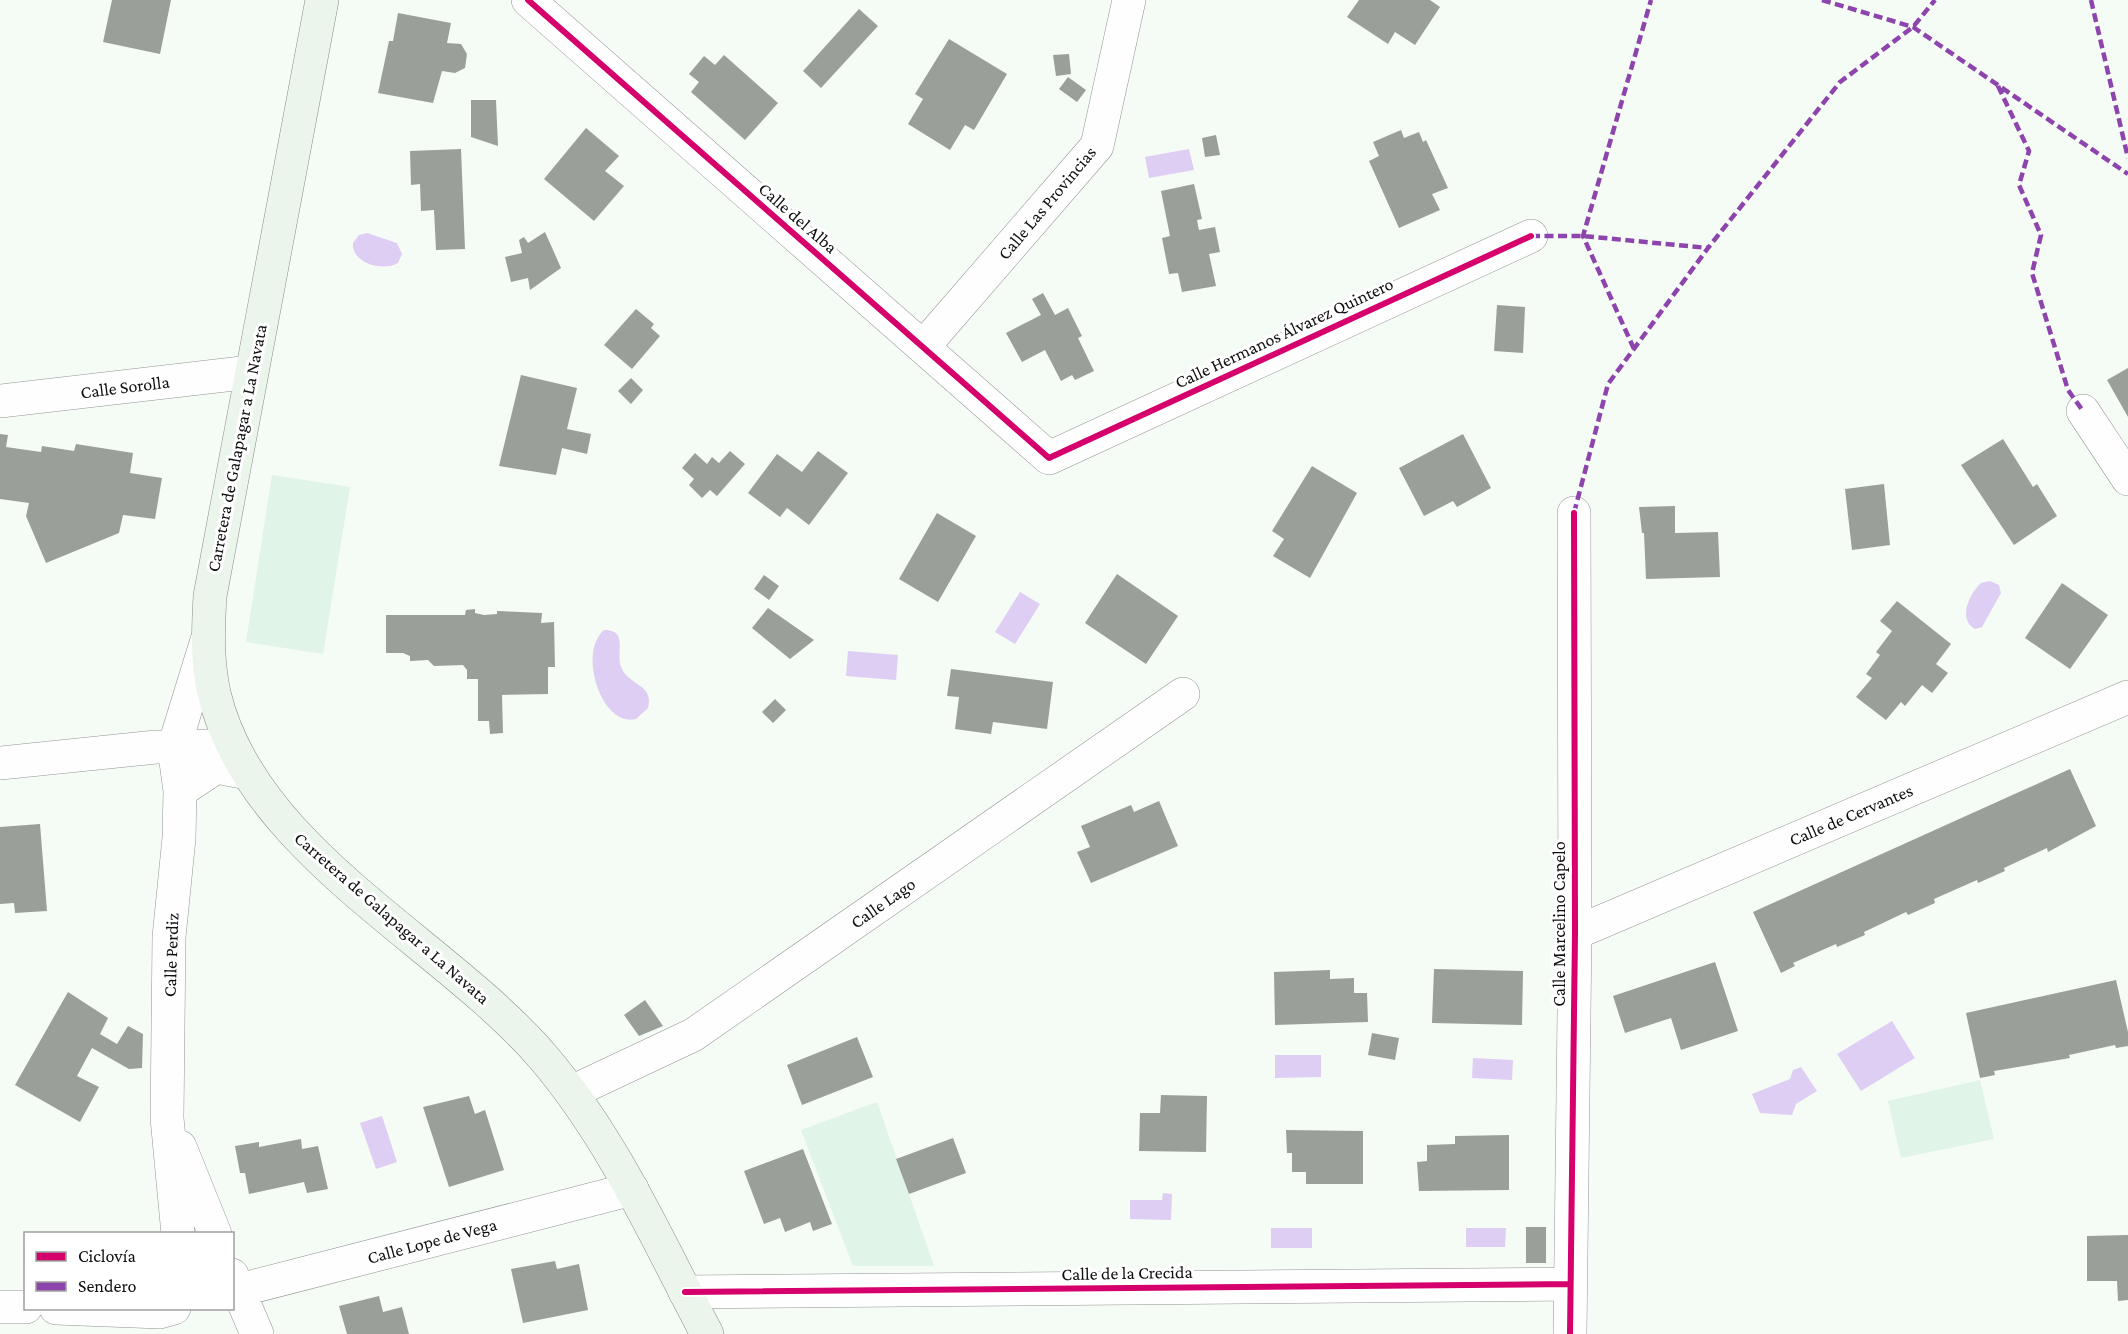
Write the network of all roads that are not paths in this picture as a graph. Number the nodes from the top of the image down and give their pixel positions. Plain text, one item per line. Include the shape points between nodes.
1 (322, 0) edge
2 (528, 0) edge
3 (1130, 0) edge
4 (1531, 237) dead end
5 (923, 347) junction
6 (251, 372) junction
7 (0, 401) edge
8 (2083, 411) dead end
9 (1049, 458) joint
10 (2128, 479) edge
11 (1574, 513) dead end
12 (207, 640) junction
13 (1183, 694) dead end
14 (2128, 697) edge
15 (214, 733) junction
16 (174, 747) junction
17 (0, 763) edge
18 (248, 773) junction
19 (180, 791) junction
20 (1575, 933) junction
21 (572, 1092) junction
22 (167, 1118) junction
23 (632, 1189) junction
24 (178, 1232) edge
25 (215, 1232) edge
26 (1570, 1284) junction
27 (235, 1286) edge
28 (685, 1292) junction
29 (0, 1307) edge
30 (24, 1307) edge
31 (108, 1310) edge
32 (167, 1310) edge
33 (183, 1310) edge
34 (177, 1334) edge
35 (257, 1334) edge
36 (707, 1334) edge
37 (1570, 1334) edge

1 - 6 main road, Carretera de Galapagar a La Navata
2 - 5 street, Calle del Alba
3 - 5 street, Calle Las Provincias via 1098,146
4 - 9 street, Calle Hermanos Álvarez Quintero
5 - 9 street, Calle del Alba
6 - 7 street, Calle Sorolla
6 - 12 main road, Carretera de Galapagar a La Navata via 210,596
8 - 10 street
11 - 20 street, Calle Marcelino Capelo
12 - 15 main road, Carretera de Galapagar a La Navata via 214,691
12 - 16 street, Calle Perdiz
13 - 21 street, Calle Lago via 693,1035
14 - 20 street, Calle de Cervantes
15 - 16 street
15 - 18 main road, Carretera de Galapagar a La Navata
15 - 19 street, Calle Perdiz via 190,761
16 - 17 street
16 - 19 street, Calle Perdiz
18 - 19 street via 216,767
18 - 21 main road, Carretera de Galapagar a La Navata via 307,847 508,1020
19 - 22 street, Calle Perdiz via 169,937
20 - 26 street, Calle Marcelino Capelo
21 - 23 main road, Carretera de Galapagar a La Navata
22 - 24 street, Calle Perdiz
22 - 25 street, Calle Perdiz
23 - 27 street, Calle Lope de Vega
23 - 28 main road, Carretera de Galapagar a La Navata
26 - 28 street, Calle de la Crecida
26 - 37 street, Calle Marcelino Capelo
27 - 35 street
28 - 36 main road, Carretera de Galapagar a La Navata
29 - 30 street
31 - 32 street
33 - 34 street

